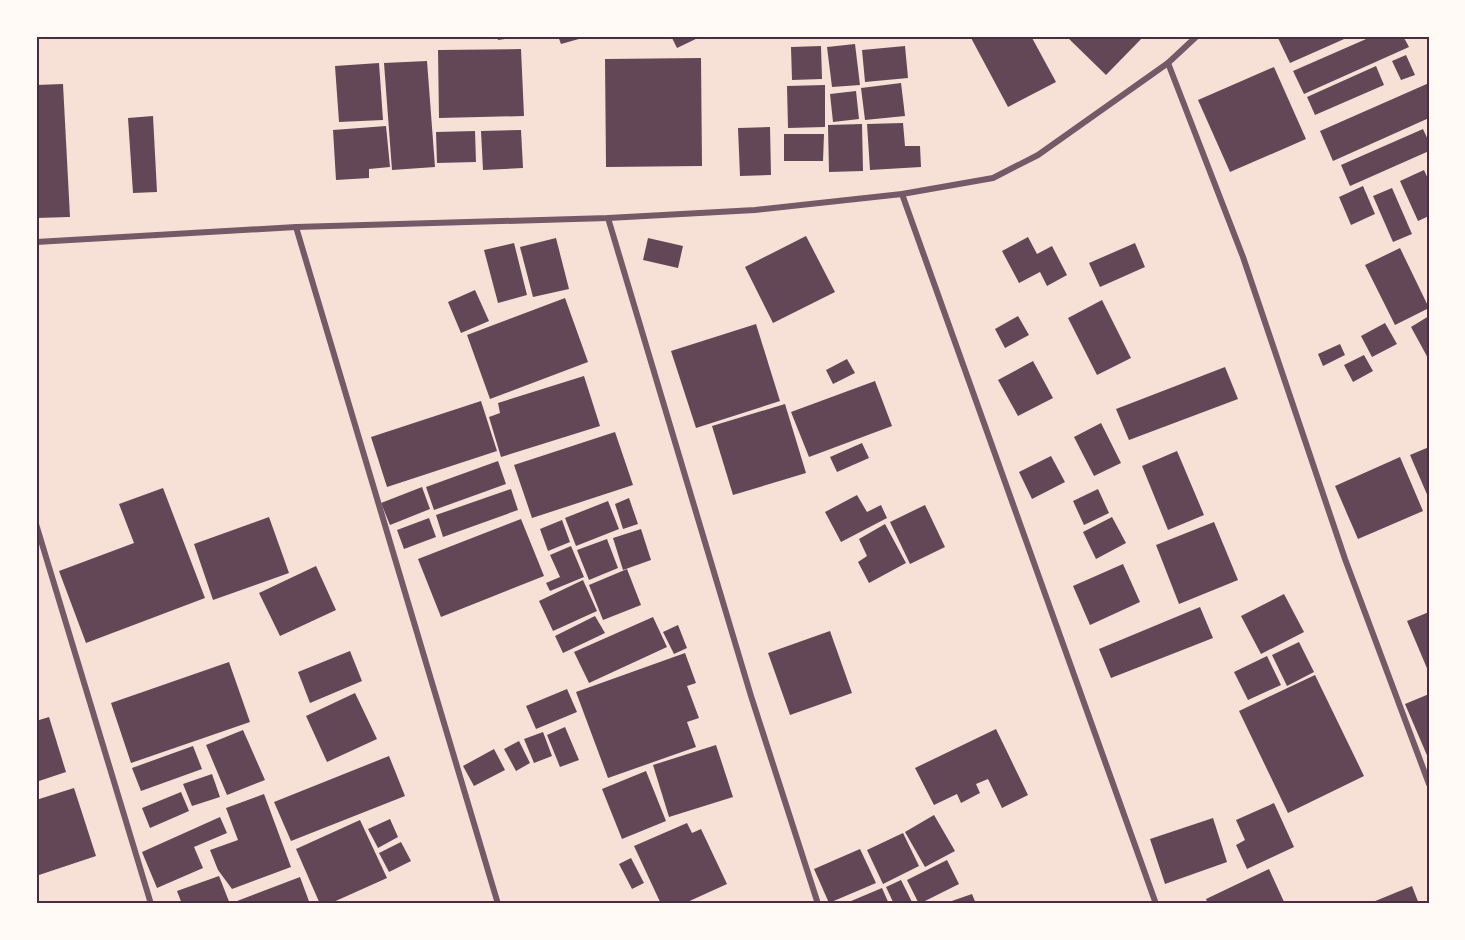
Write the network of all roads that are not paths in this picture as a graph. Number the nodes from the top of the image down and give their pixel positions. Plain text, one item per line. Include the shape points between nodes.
1 (1197, 36) edge
2 (1167, 63) junction
3 (903, 194) junction
4 (608, 218) junction
5 (296, 227) junction
6 (36, 242) edge
7 (36, 524) edge
8 (1429, 784) edge
9 (151, 904) edge
10 (498, 904) edge
11 (818, 904) edge
12 (1156, 904) edge

1 - 2 street
2 - 3 street via 1038,155 993,178
2 - 8 street via 1243,257 1345,559
3 - 4 street via 755,210
3 - 12 street
4 - 5 street
4 - 11 street via 751,696
5 - 6 street
5 - 10 street
7 - 9 street

